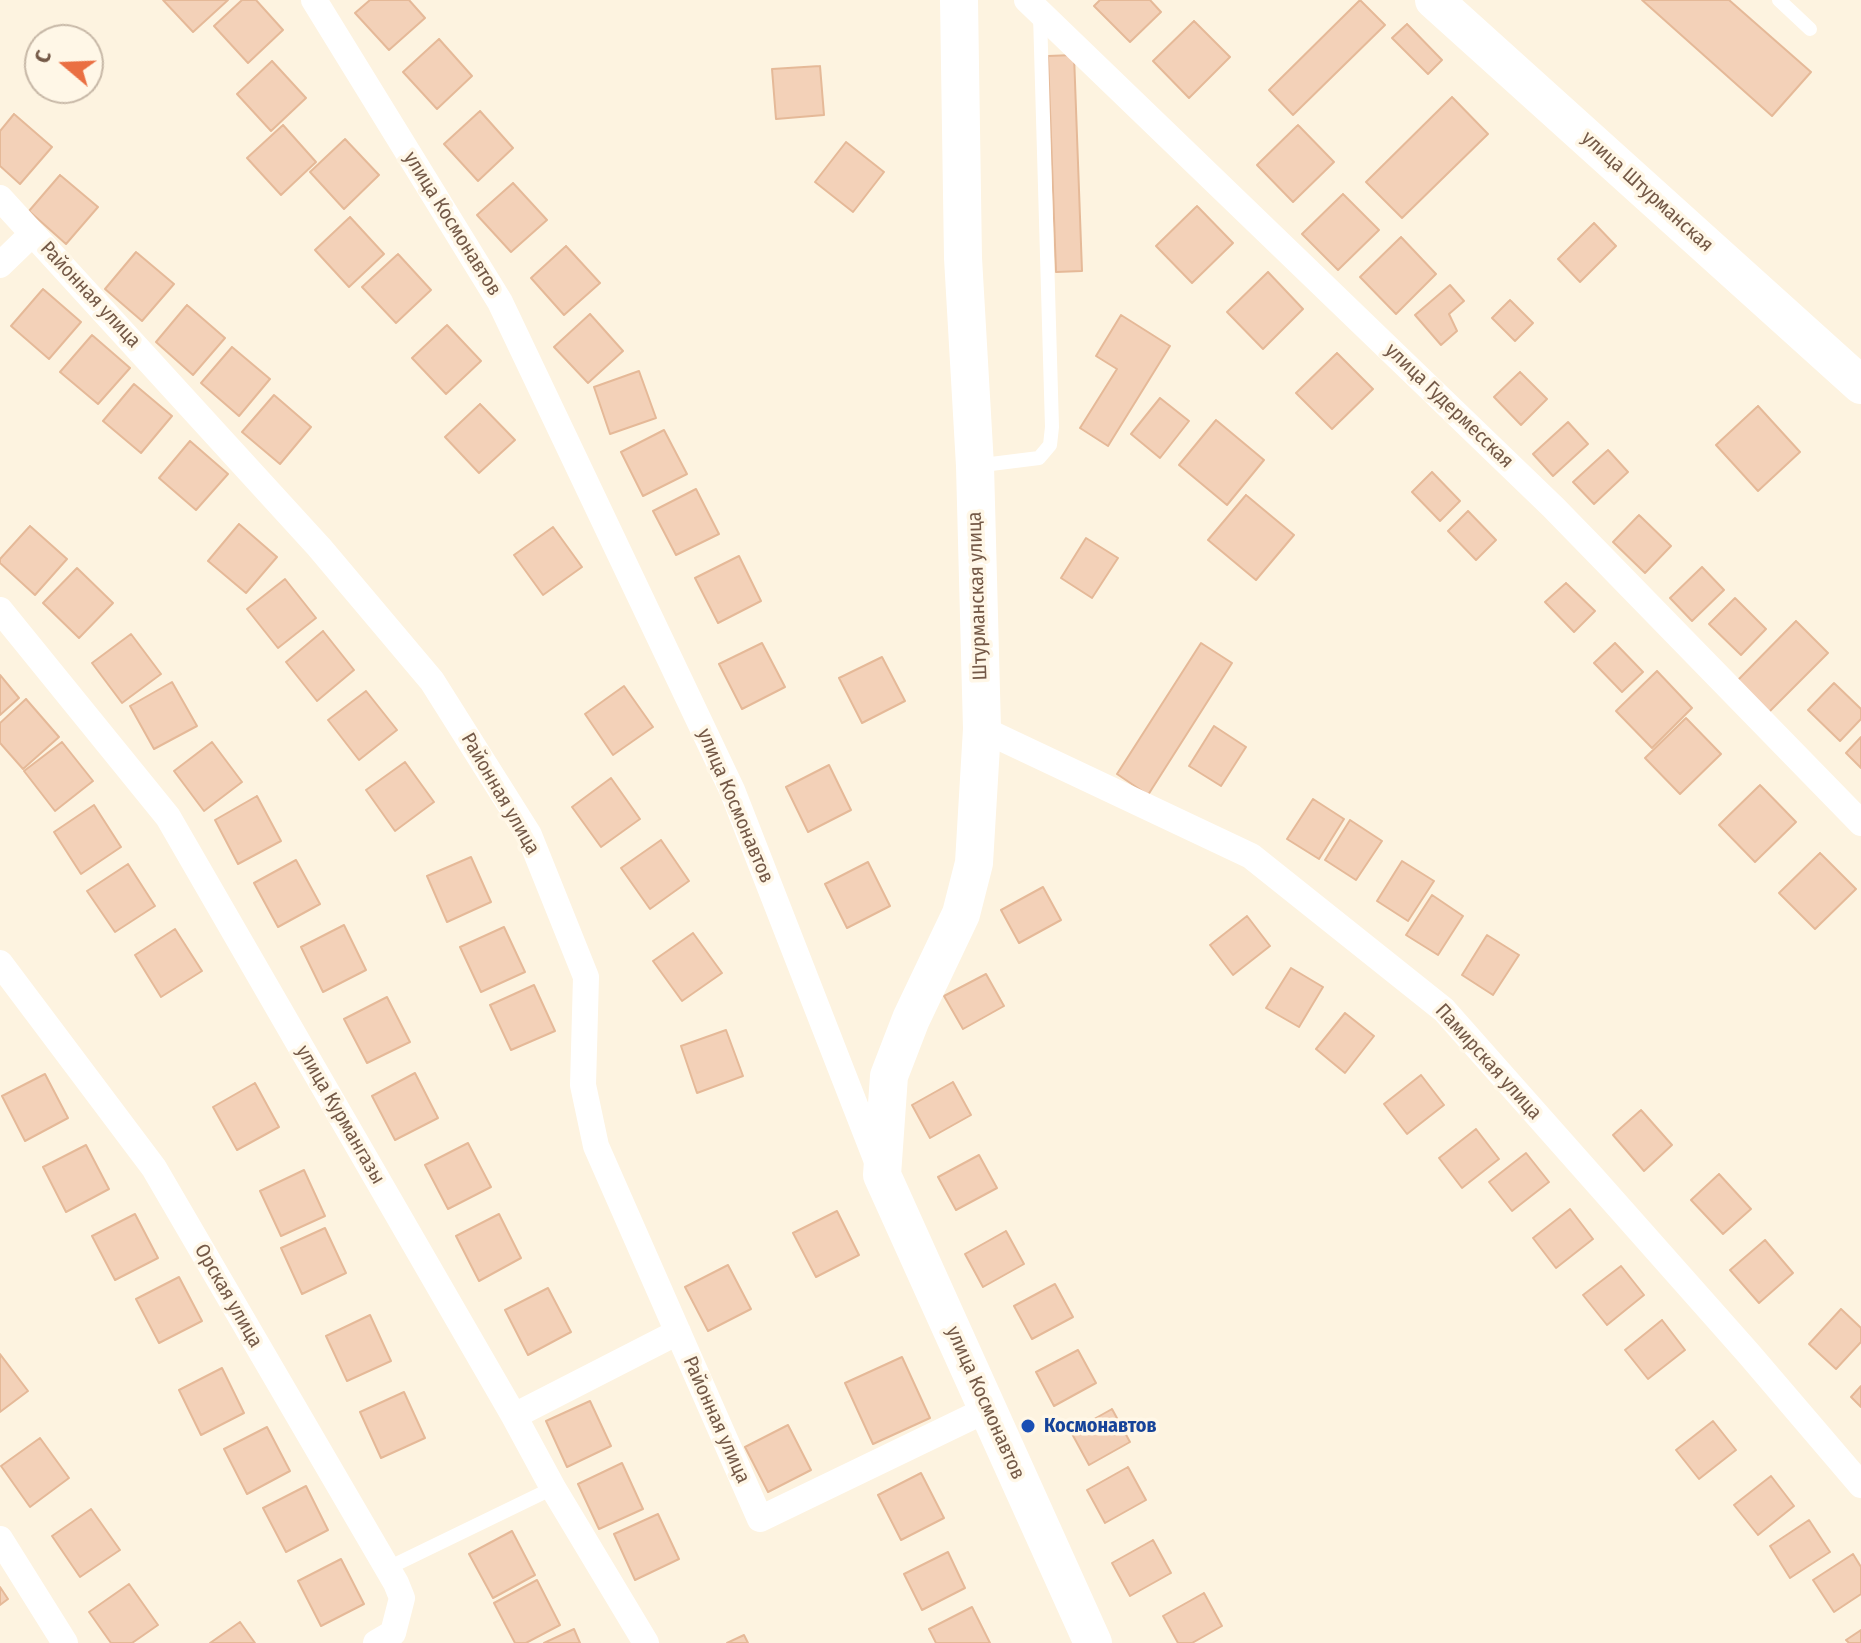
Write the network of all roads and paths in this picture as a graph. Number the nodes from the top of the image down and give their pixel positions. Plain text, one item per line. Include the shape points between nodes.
1 (314, 0) edge
2 (959, 0) edge
3 (1434, 0) edge
4 (1779, 0) edge
5 (1033, 6) edge
6 (1810, 29) dead end
7 (0, 198) edge
8 (32, 234) junction
9 (0, 265) edge
10 (1861, 385) edge
11 (975, 466) junction
12 (0, 610) edge
13 (982, 729) junction
14 (1861, 823) edge
15 (0, 963) edge
16 (882, 1175) junction
17 (678, 1332) junction
18 (988, 1409) junction
19 (514, 1416) junction
20 (1861, 1485) edge
21 (553, 1488) junction
22 (0, 1539) edge
23 (388, 1568) junction
24 (65, 1643) edge
25 (376, 1643) edge
26 (646, 1643) edge
27 (1093, 1643) edge

1 - 16 street, улица Космонавтов via 500,302 732,790
2 - 11 street, Штурманская улица via 963,258
3 - 10 street, улица Штурманская
4 - 6 lane
5 - 11 lane via 1050,445 1039,458
5 - 14 street, улица Гудермесская via 1553,507
7 - 8 street, Районная улица
8 - 9 street
8 - 17 street, Районная улица via 319,547 432,681 529,835 586,977 583,1085 596,1146
11 - 13 street, Штурманская улица
12 - 19 street, улица Курмангазы via 168,817
13 - 16 street, Штурманская улица via 974,863 961,914 889,1076
13 - 20 street, Памирская улица via 1251,856 1444,1010
15 - 23 street, Орская улица via 154,1168
16 - 18 street, улица Космонавтов
17 - 18 street, Районная улица via 760,1519
17 - 19 street
18 - 27 street, улица Космонавтов
19 - 21 street, улица Курмангазы
21 - 23 lane
21 - 26 street, улица Курмангазы
22 - 24 street
23 - 25 street, Орская улица via 402,1598 393,1633

